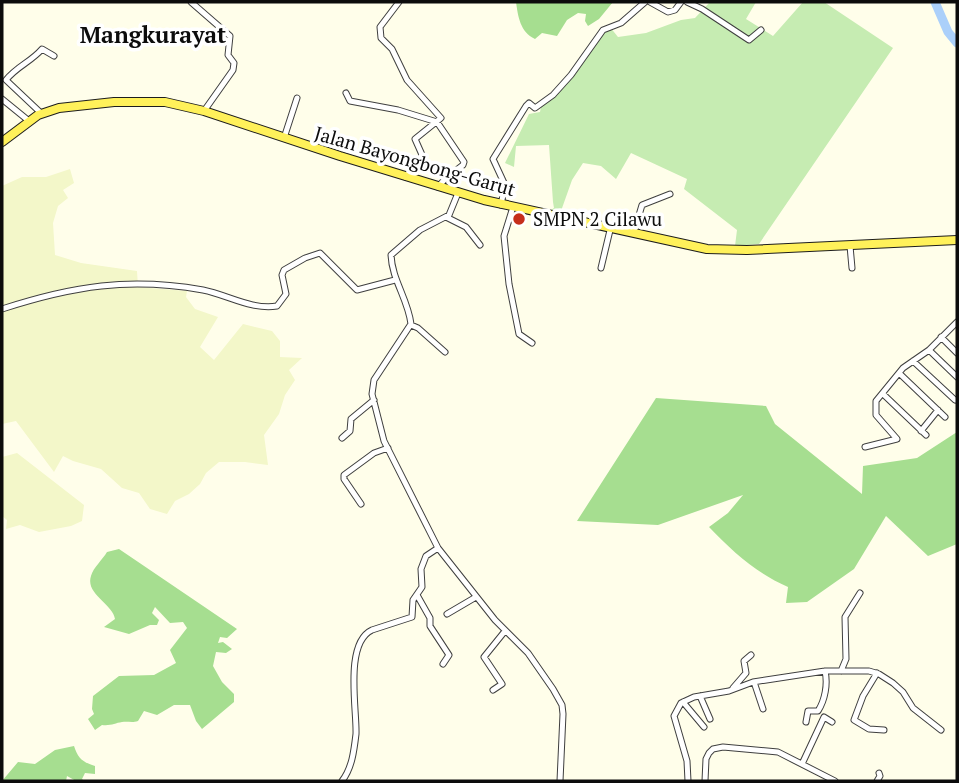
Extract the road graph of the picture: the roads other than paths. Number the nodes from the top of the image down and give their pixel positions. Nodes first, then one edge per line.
1 (191, 2) edge
2 (399, 2) edge
3 (648, 2) edge
4 (681, 2) edge
5 (687, 2) edge
6 (761, 30) dead end
7 (54, 56) dead end
8 (346, 93) dead end
9 (297, 98) dead end
10 (2, 99) edge
11 (204, 111) junction
12 (41, 114) junction
13 (29, 121) junction
14 (437, 122) junction
15 (285, 138) junction
16 (2, 142) edge
17 (405, 177) junction
18 (438, 187) junction
19 (458, 193) junction
20 (670, 194) dead end
21 (501, 205) junction
22 (513, 206) junction
23 (446, 217) junction
24 (611, 226) junction
25 (634, 232) junction
26 (957, 240) edge
27 (480, 245) dead end
28 (849, 246) junction
29 (601, 268) dead end
30 (852, 268) dead end
31 (395, 280) junction
32 (2, 309) edge
33 (411, 325) junction
34 (956, 325) edge
35 (941, 337) junction
36 (532, 344) dead end
37 (929, 350) junction
38 (445, 352) dead end
39 (957, 353) edge
40 (913, 361) junction
41 (899, 373) junction
42 (957, 377) edge
43 (883, 394) junction
44 (374, 400) junction
45 (955, 400) dead end
46 (937, 410) junction
47 (945, 417) dead end
48 (342, 438) dead end
49 (865, 447) dead end
50 (388, 449) junction
51 (361, 504) dead end
52 (438, 548) junction
53 (860, 593) dead end
54 (417, 595) junction
55 (476, 597) junction
56 (447, 614) dead end
57 (505, 631) junction
58 (751, 655) dead end
59 (443, 664) dead end
60 (841, 671) junction
61 (877, 673) junction
62 (826, 674) junction
63 (755, 685) junction
64 (493, 690) dead end
65 (731, 690) junction
66 (700, 698) junction
67 (684, 704) junction
68 (763, 709) dead end
69 (710, 719) dead end
70 (806, 722) dead end
71 (832, 722) dead end
72 (705, 727) dead end
73 (884, 730) dead end
74 (942, 730) dead end
75 (802, 764) junction
76 (878, 778) edge
77 (342, 781) edge
78 (560, 781) edge
79 (688, 781) edge
80 (705, 781) edge
81 (835, 781) edge
82 (887, 781) edge

1 - 11 street
2 - 14 street
3 - 4 street
3 - 21 street
5 - 6 street
7 - 12 street
8 - 14 street
9 - 15 street
10 - 13 street
11 - 12 main road, Jalan Bayongbong-Garut
11 - 15 main road, Jalan Bayongbong-Garut
12 - 13 main road, Jalan Bayongbong-Garut
13 - 16 main road, Jalan Bayongbong-Garut
14 - 17 street
14 - 18 street
15 - 17 main road, Jalan Bayongbong-Garut
17 - 18 main road, Jalan Bayongbong-Garut
18 - 19 main road, Jalan Bayongbong-Garut
19 - 21 main road, Jalan Bayongbong-Garut
19 - 23 street
20 - 25 street
21 - 22 main road, Jalan Bayongbong-Garut
22 - 24 main road, Jalan Bayongbong-Garut
22 - 36 street
23 - 27 street
23 - 31 street
24 - 25 main road, Jalan Bayongbong-Garut
24 - 29 street
25 - 28 main road, Jalan Bayongbong-Garut
26 - 28 main road, Jalan Bayongbong-Garut
28 - 30 street
31 - 32 street
31 - 33 street
33 - 38 street
33 - 44 street
34 - 35 street
35 - 37 street
35 - 39 street
37 - 40 street
37 - 42 street
40 - 41 street
40 - 45 street
41 - 43 street
41 - 46 street
43 - 46 street
43 - 49 street
44 - 48 street
44 - 50 street
46 - 47 street
50 - 51 street
50 - 52 street
52 - 54 street
52 - 55 street
53 - 60 street
54 - 59 street
54 - 77 street
55 - 56 street
55 - 57 street
57 - 64 street
57 - 78 street
58 - 65 street
60 - 61 street
60 - 62 street
61 - 73 street
61 - 74 street
62 - 63 street
62 - 70 street
63 - 65 street
63 - 68 street
65 - 66 street
66 - 67 street
66 - 69 street
67 - 72 street
67 - 79 street
71 - 75 street
75 - 80 street
75 - 81 street
76 - 82 street

